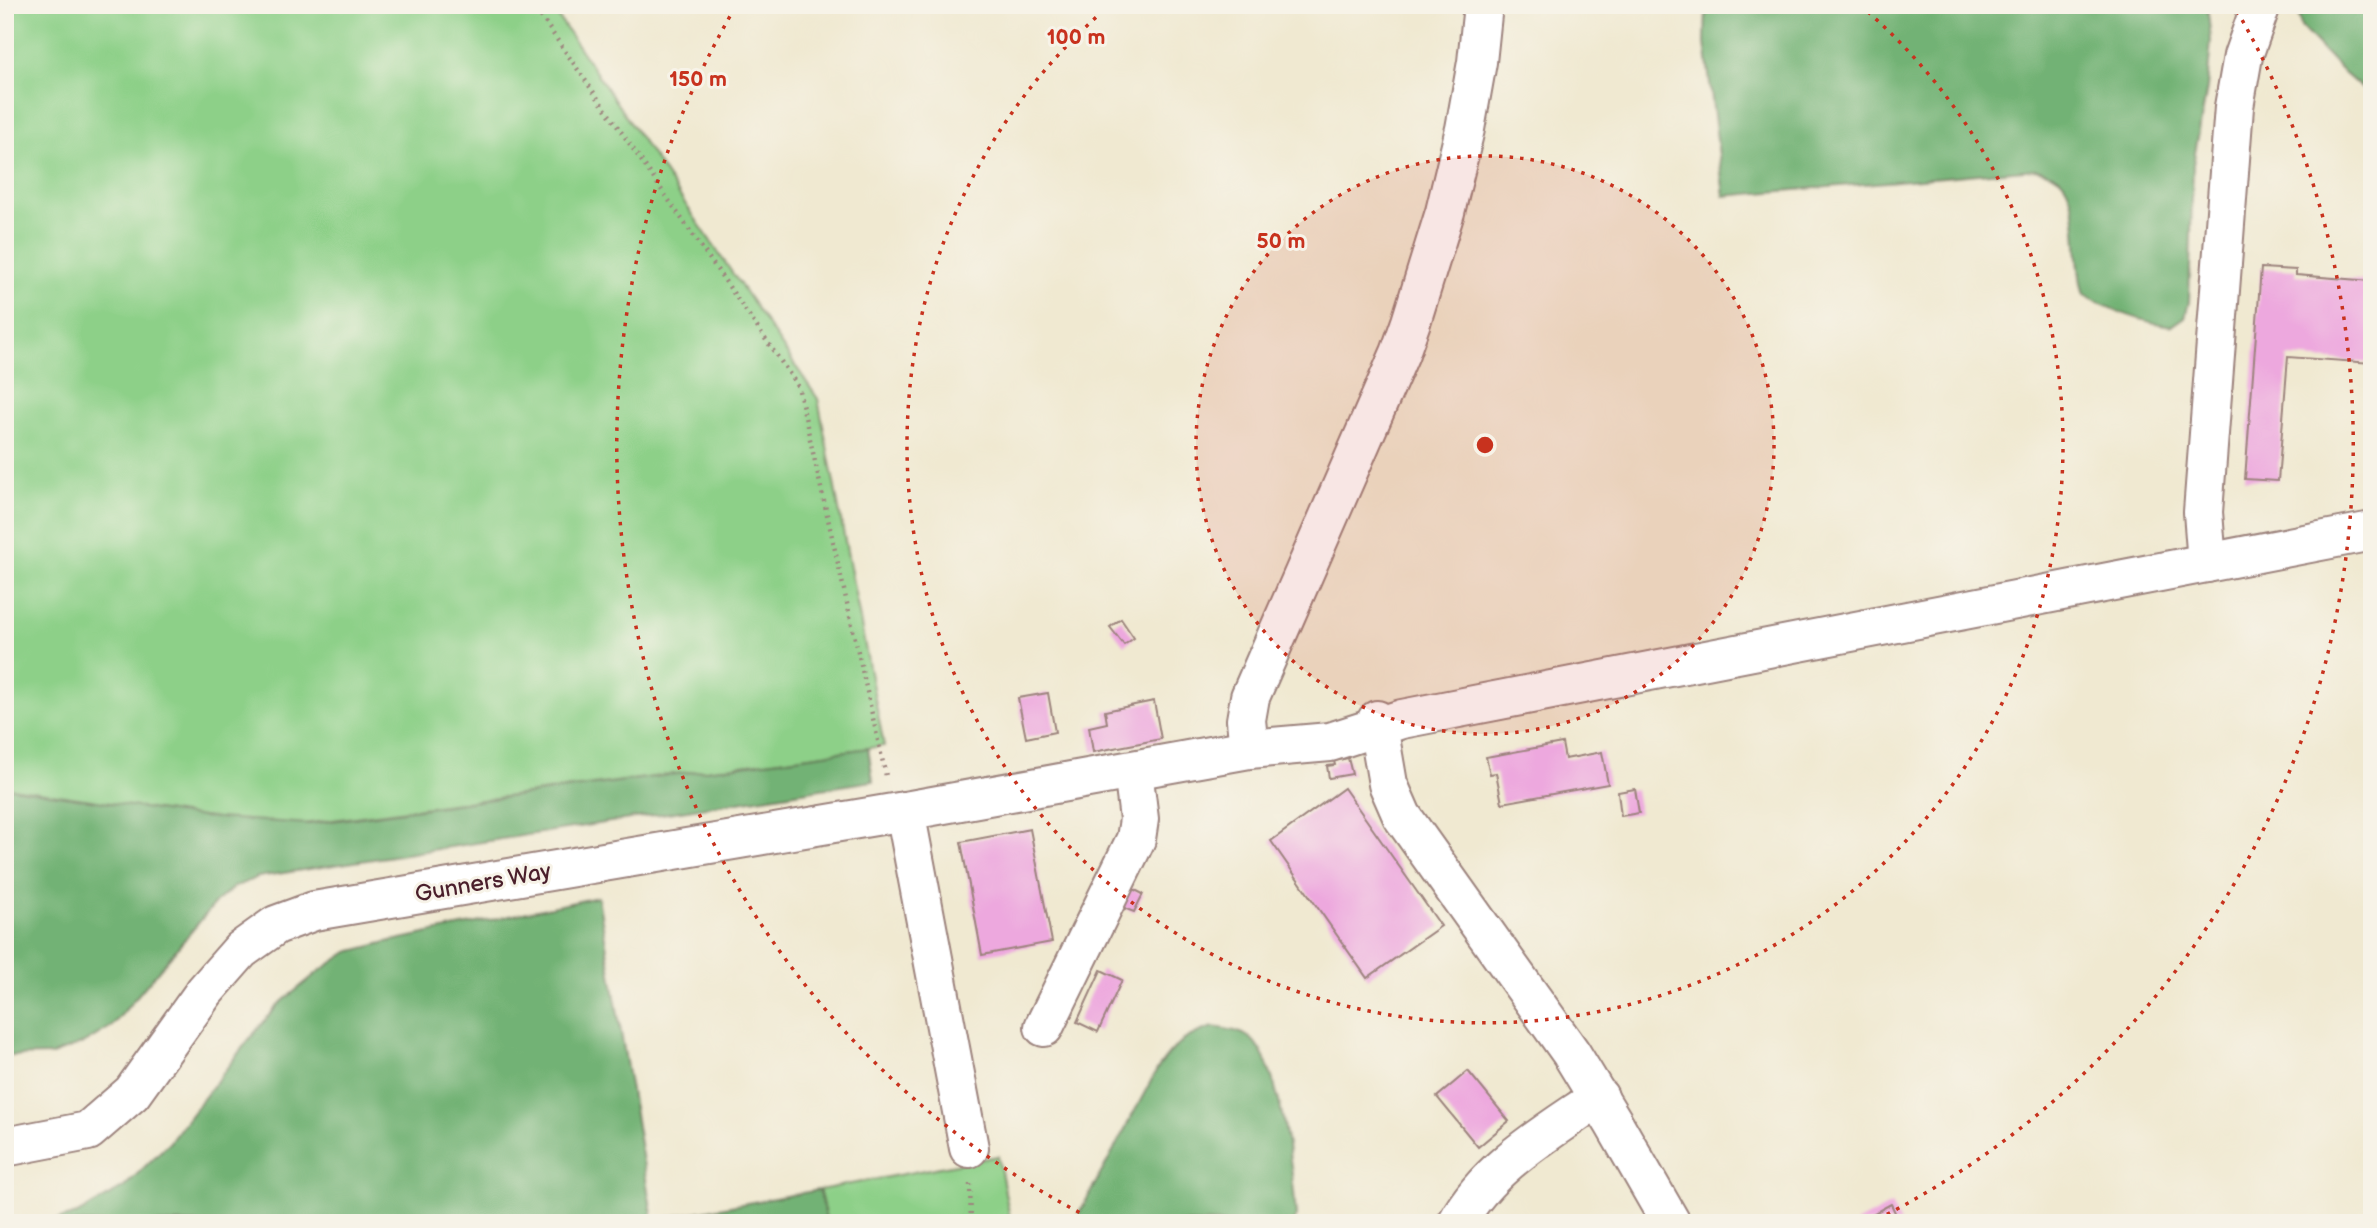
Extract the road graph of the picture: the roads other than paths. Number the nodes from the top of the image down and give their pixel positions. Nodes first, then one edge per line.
1 (1483, 5) edge
2 (2261, 5) edge
3 (2372, 531) edge
4 (2207, 563) junction
5 (1386, 721) junction
6 (1239, 748) junction
7 (1133, 771) junction
8 (905, 811) junction
9 (1044, 1027) dead end
10 (1599, 1097) junction
11 (5, 1147) edge
12 (969, 1148) dead end
13 (1457, 1223) edge
14 (1671, 1223) edge

1 - 6 street
2 - 4 street
3 - 4 street, Gunners Way
4 - 5 street, Gunners Way
5 - 6 street, Gunners Way
5 - 10 street
6 - 7 street, Gunners Way
7 - 8 street, Gunners Way
7 - 9 street
8 - 11 street, Gunners Way
8 - 12 street
10 - 13 street
10 - 14 street

